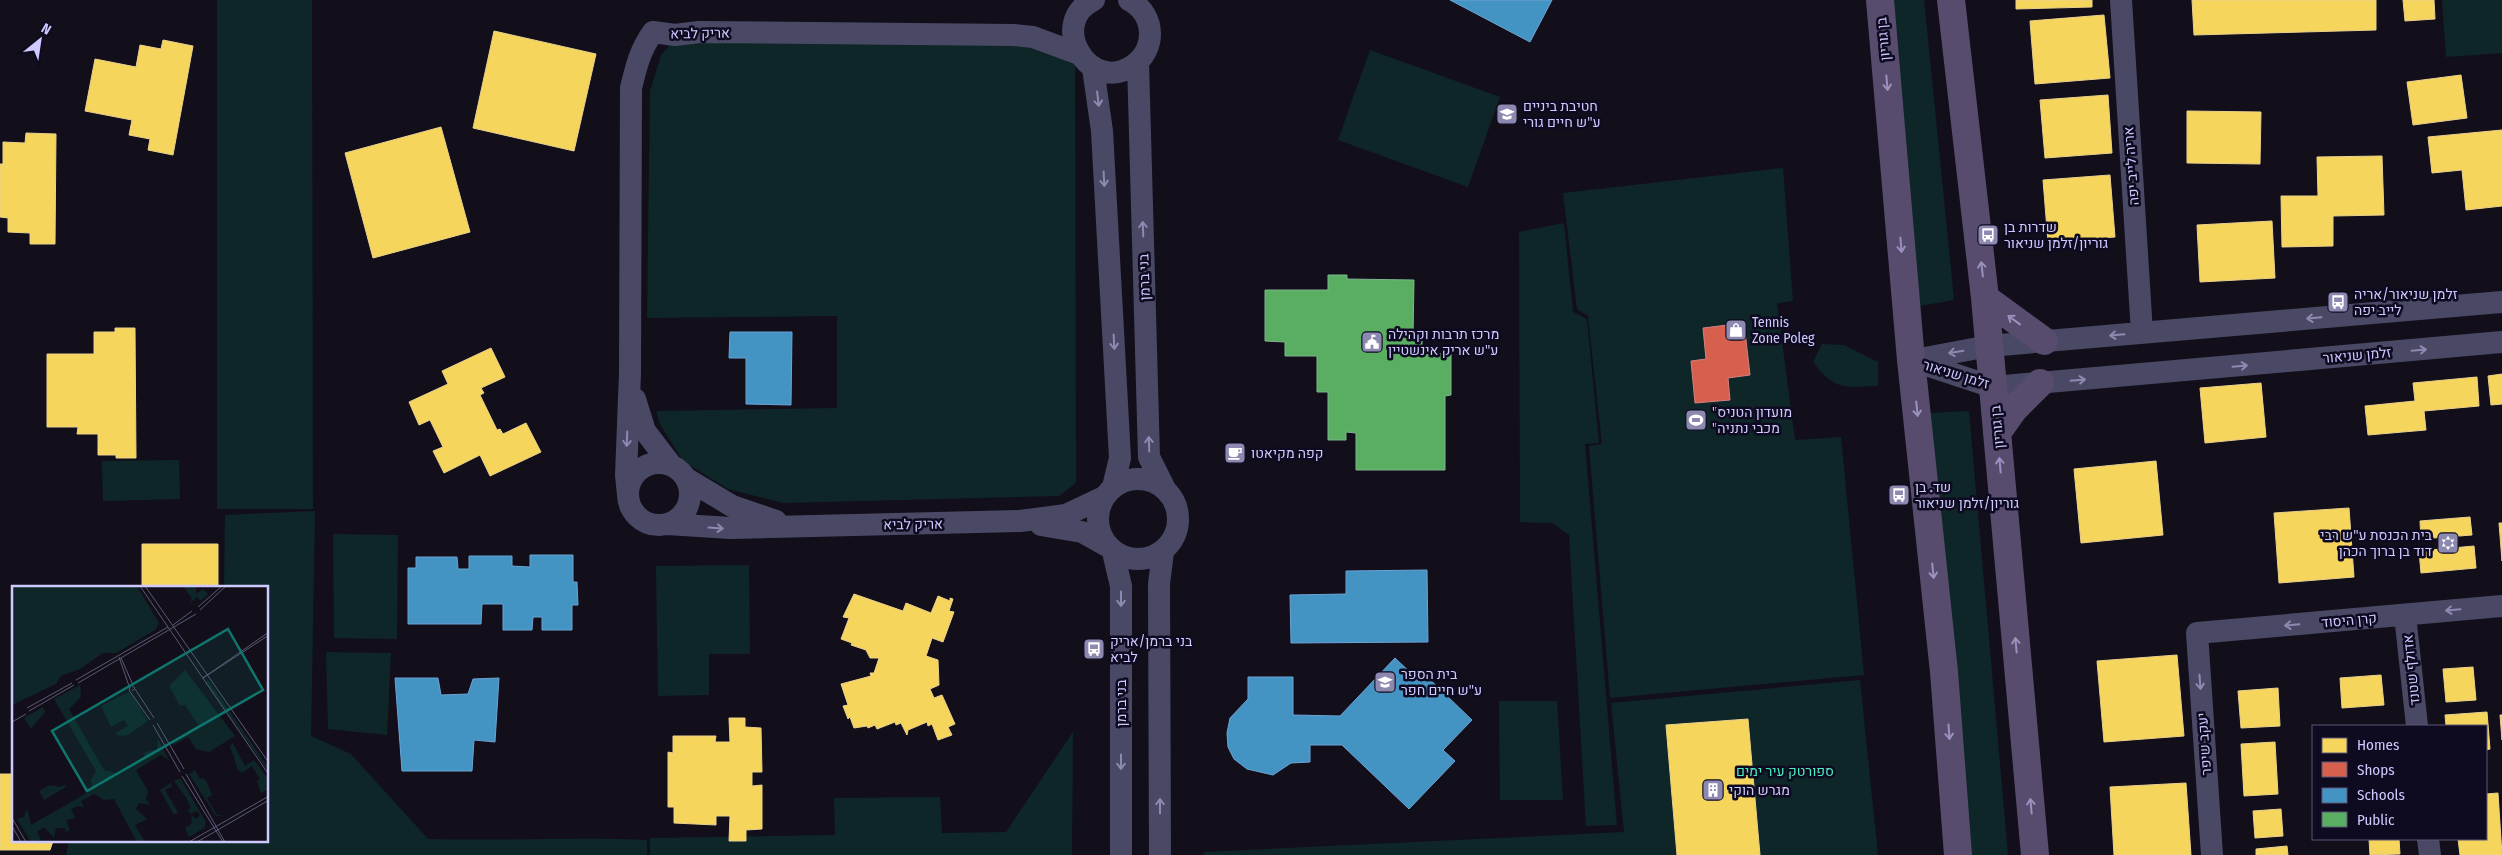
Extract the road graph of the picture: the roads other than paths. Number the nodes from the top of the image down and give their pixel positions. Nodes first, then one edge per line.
1 (1094, 0) edge
2 (1129, 0) edge
3 (1880, 0) edge
4 (1951, 0) edge
5 (2121, 0) edge
6 (1149, 10) edge
7 (1076, 20) junction
8 (1033, 37) junction
9 (1086, 61) junction
10 (1138, 62) junction
11 (1985, 298) junction
12 (2502, 302) edge
13 (2142, 333) junction
14 (2044, 342) junction
15 (2502, 342) edge
16 (1989, 346) junction
17 (1912, 360) junction
18 (630, 373) junction
19 (2040, 383) junction
20 (1993, 387) junction
21 (1998, 433) junction
22 (679, 472) junction
23 (1165, 489) junction
24 (1108, 492) junction
25 (628, 495) junction
26 (1020, 521) junction
27 (668, 524) junction
28 (806, 526) junction
29 (1110, 549) junction
30 (1162, 552) junction
31 (2502, 606) edge
32 (2405, 615) junction
33 (2197, 633) joint
34 (2416, 725) edge
35 (2428, 840) edge
36 (1121, 855) edge
37 (1160, 855) edge
38 (1958, 855) edge
39 (2035, 855) edge
40 (2212, 855) edge
41 (2430, 855) edge

1 - 7 street
2 - 6 street
3 -> 17 main road, בן גוריון
11 -> 4 main road, בן גוריון
5 - 13 street, אריה לייב יפה
6 - 10 street
7 - 8 street, אריק לביא
7 - 9 street
8 - 9 street, אריק לביא
8 - 18 street, אריק לביא
9 - 10 street, אריק לביא
9 -> 24 street
23 -> 10 street, בני ברמן
14 -> 11 main road
11 - 16 main road, בן גוריון
12 -> 13 street, זלמן שניאור
13 -> 14 street, זלמן שניאור
14 - 16 street, זלמן שניאור
19 -> 15 street, זלמן שניאור
16 -> 17 street, זלמן שניאור
16 - 20 main road, בן גוריון
17 - 20 street, זלמן שניאור
17 -> 38 main road, בן גוריון
18 - 22 street, אריק לביא
18 -> 25 street, אריק לביא
19 - 20 street, זלמן שניאור
19 - 21 main road
20 - 21 main road, בן גוריון
39 -> 21 main road, בן גוריון
22 - 25 street
22 - 27 street
22 - 28 street, אריק לביא
23 - 24 street
23 - 30 street
24 - 26 street, אריק לביא
24 - 29 street
25 - 27 street
26 - 28 street, אריק לביא
26 - 29 street, אריק לביא
27 -> 28 street, אריק לביא
29 - 30 street
29 -> 36 street, בני ברמן
37 -> 30 street
31 -> 32 street, קרן היסוד
32 -> 33 street, קרן היסוד
32 - 34 street, אדולף שטנד
33 -> 40 street, יעקב שיפר
35 - 41 street

